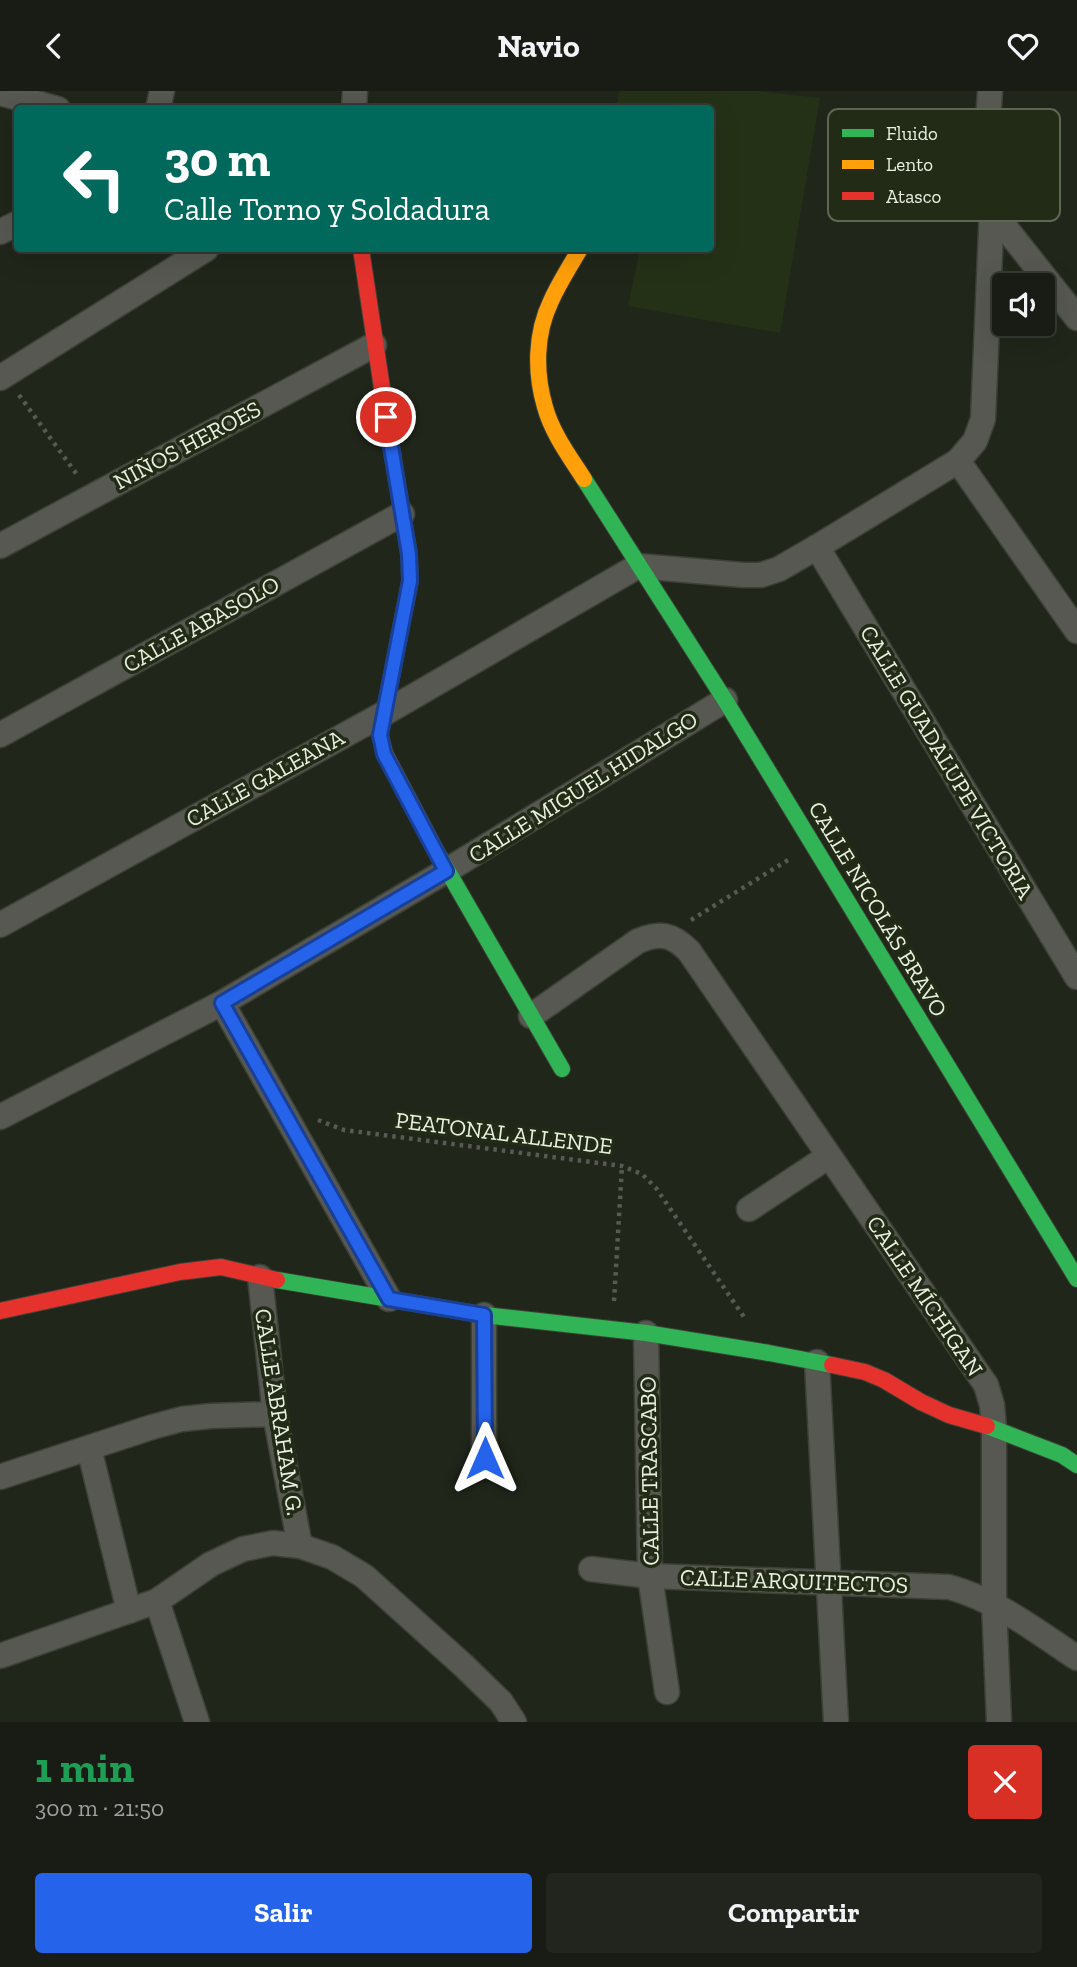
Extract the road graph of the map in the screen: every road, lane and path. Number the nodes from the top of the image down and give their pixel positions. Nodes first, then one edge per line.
1 (990, 91) edge
2 (0, 93) edge
3 (44, 105) edge
4 (989, 109) edge
5 (991, 221) edge
6 (1002, 221) edge
7 (201, 252) edge
8 (361, 252) edge
9 (578, 252) edge
10 (1077, 318) edge
11 (374, 345) junction
12 (2, 373) edge
13 (958, 461) junction
14 (93, 496) junction
15 (402, 513) junction
16 (0, 546) edge
17 (817, 547) junction
18 (638, 566) junction
19 (1077, 631) edge
20 (724, 701) junction
21 (383, 714) junction
22 (0, 735) edge
23 (812, 845) junction
24 (446, 871) junction
25 (0, 925) edge
26 (666, 936) junction
27 (1077, 977) edge
28 (222, 1003) junction
29 (531, 1016) junction
30 (562, 1069) dead end
31 (275, 1096) junction
32 (0, 1117) edge
33 (829, 1157) junction
34 (622, 1166) junction
35 (749, 1209) dead end
36 (260, 1277) junction
37 (1077, 1279) edge
38 (389, 1299) junction
39 (0, 1311) edge
40 (484, 1315) junction
41 (613, 1329) junction
42 (646, 1333) junction
43 (769, 1353) junction
44 (817, 1362) junction
45 (275, 1414) junction
46 (994, 1428) junction
47 (89, 1448) junction
48 (485, 1458) dead end
49 (1077, 1465) edge
50 (0, 1477) edge
51 (300, 1546) junction
52 (591, 1569) dead end
53 (650, 1576) junction
54 (829, 1581) junction
55 (157, 1601) junction
56 (994, 1604) junction
57 (129, 1611) junction
58 (0, 1656) edge
59 (1077, 1658) edge
60 (667, 1692) dead end
61 (197, 1722) edge
62 (514, 1722) edge
63 (836, 1722) edge
64 (999, 1722) edge

1 - 4 street
2 - 3 street
5 - 13 street
6 - 10 street
7 - 12 street
8 - 11 street
9 - 18 street, CALLE NICOLÁS BRAVO
11 - 14 street, NIÑOS HEROES
11 - 15 street
12 - 14 path
13 - 17 street
13 - 19 street
14 - 16 street, NIÑOS HEROES
15 - 21 street
15 - 22 street, CALLE ABASOLO
17 - 18 street
17 - 27 street, CALLE GUADALUPE VICTORIA
18 - 20 street, CALLE NICOLÁS BRAVO
18 - 21 street, CALLE GALEANA
20 - 23 street, CALLE NICOLÁS BRAVO
20 - 24 street, CALLE MIGUEL HIDALGO
21 - 24 street
21 - 25 street, CALLE GALEANA
23 - 26 path
23 - 37 street, CALLE NICOLÁS BRAVO
24 - 28 street, CALLE MIGUEL HIDALGO
24 - 29 street
26 - 29 street
26 - 33 street, CALLE MÍCHIGAN
28 - 31 street
28 - 32 street, CALLE MIGUEL HIDALGO
29 - 30 street
31 - 34 path, PEATONAL ALLENDE
31 - 38 street
33 - 35 street
33 - 46 street, CALLE MÍCHIGAN
34 - 41 path
34 - 43 path, PEATONAL ALLENDE
36 - 38 street
36 - 39 street
36 - 45 street, CALLE ABRAHAM G.
38 - 40 street
40 - 41 street
40 - 48 street
41 - 42 street
42 - 43 street
42 - 53 street, CALLE TRASCABO
43 - 44 street
44 - 46 street
44 - 54 street
45 - 47 street
45 - 51 street, CALLE ABRAHAM G.
46 - 49 street
46 - 56 street, CALLE MÍCHIGAN
47 - 50 street
47 - 57 street
51 - 55 street
51 - 62 street
52 - 53 street, CALLE ARQUITECTOS
53 - 54 street, CALLE ARQUITECTOS
53 - 60 street, CALLE TRASCABO
54 - 56 street, CALLE ARQUITECTOS
54 - 63 street
55 - 57 street
55 - 61 street
56 - 59 street, CALLE ARQUITECTOS
56 - 64 street, CALLE MÍCHIGAN
57 - 58 street

